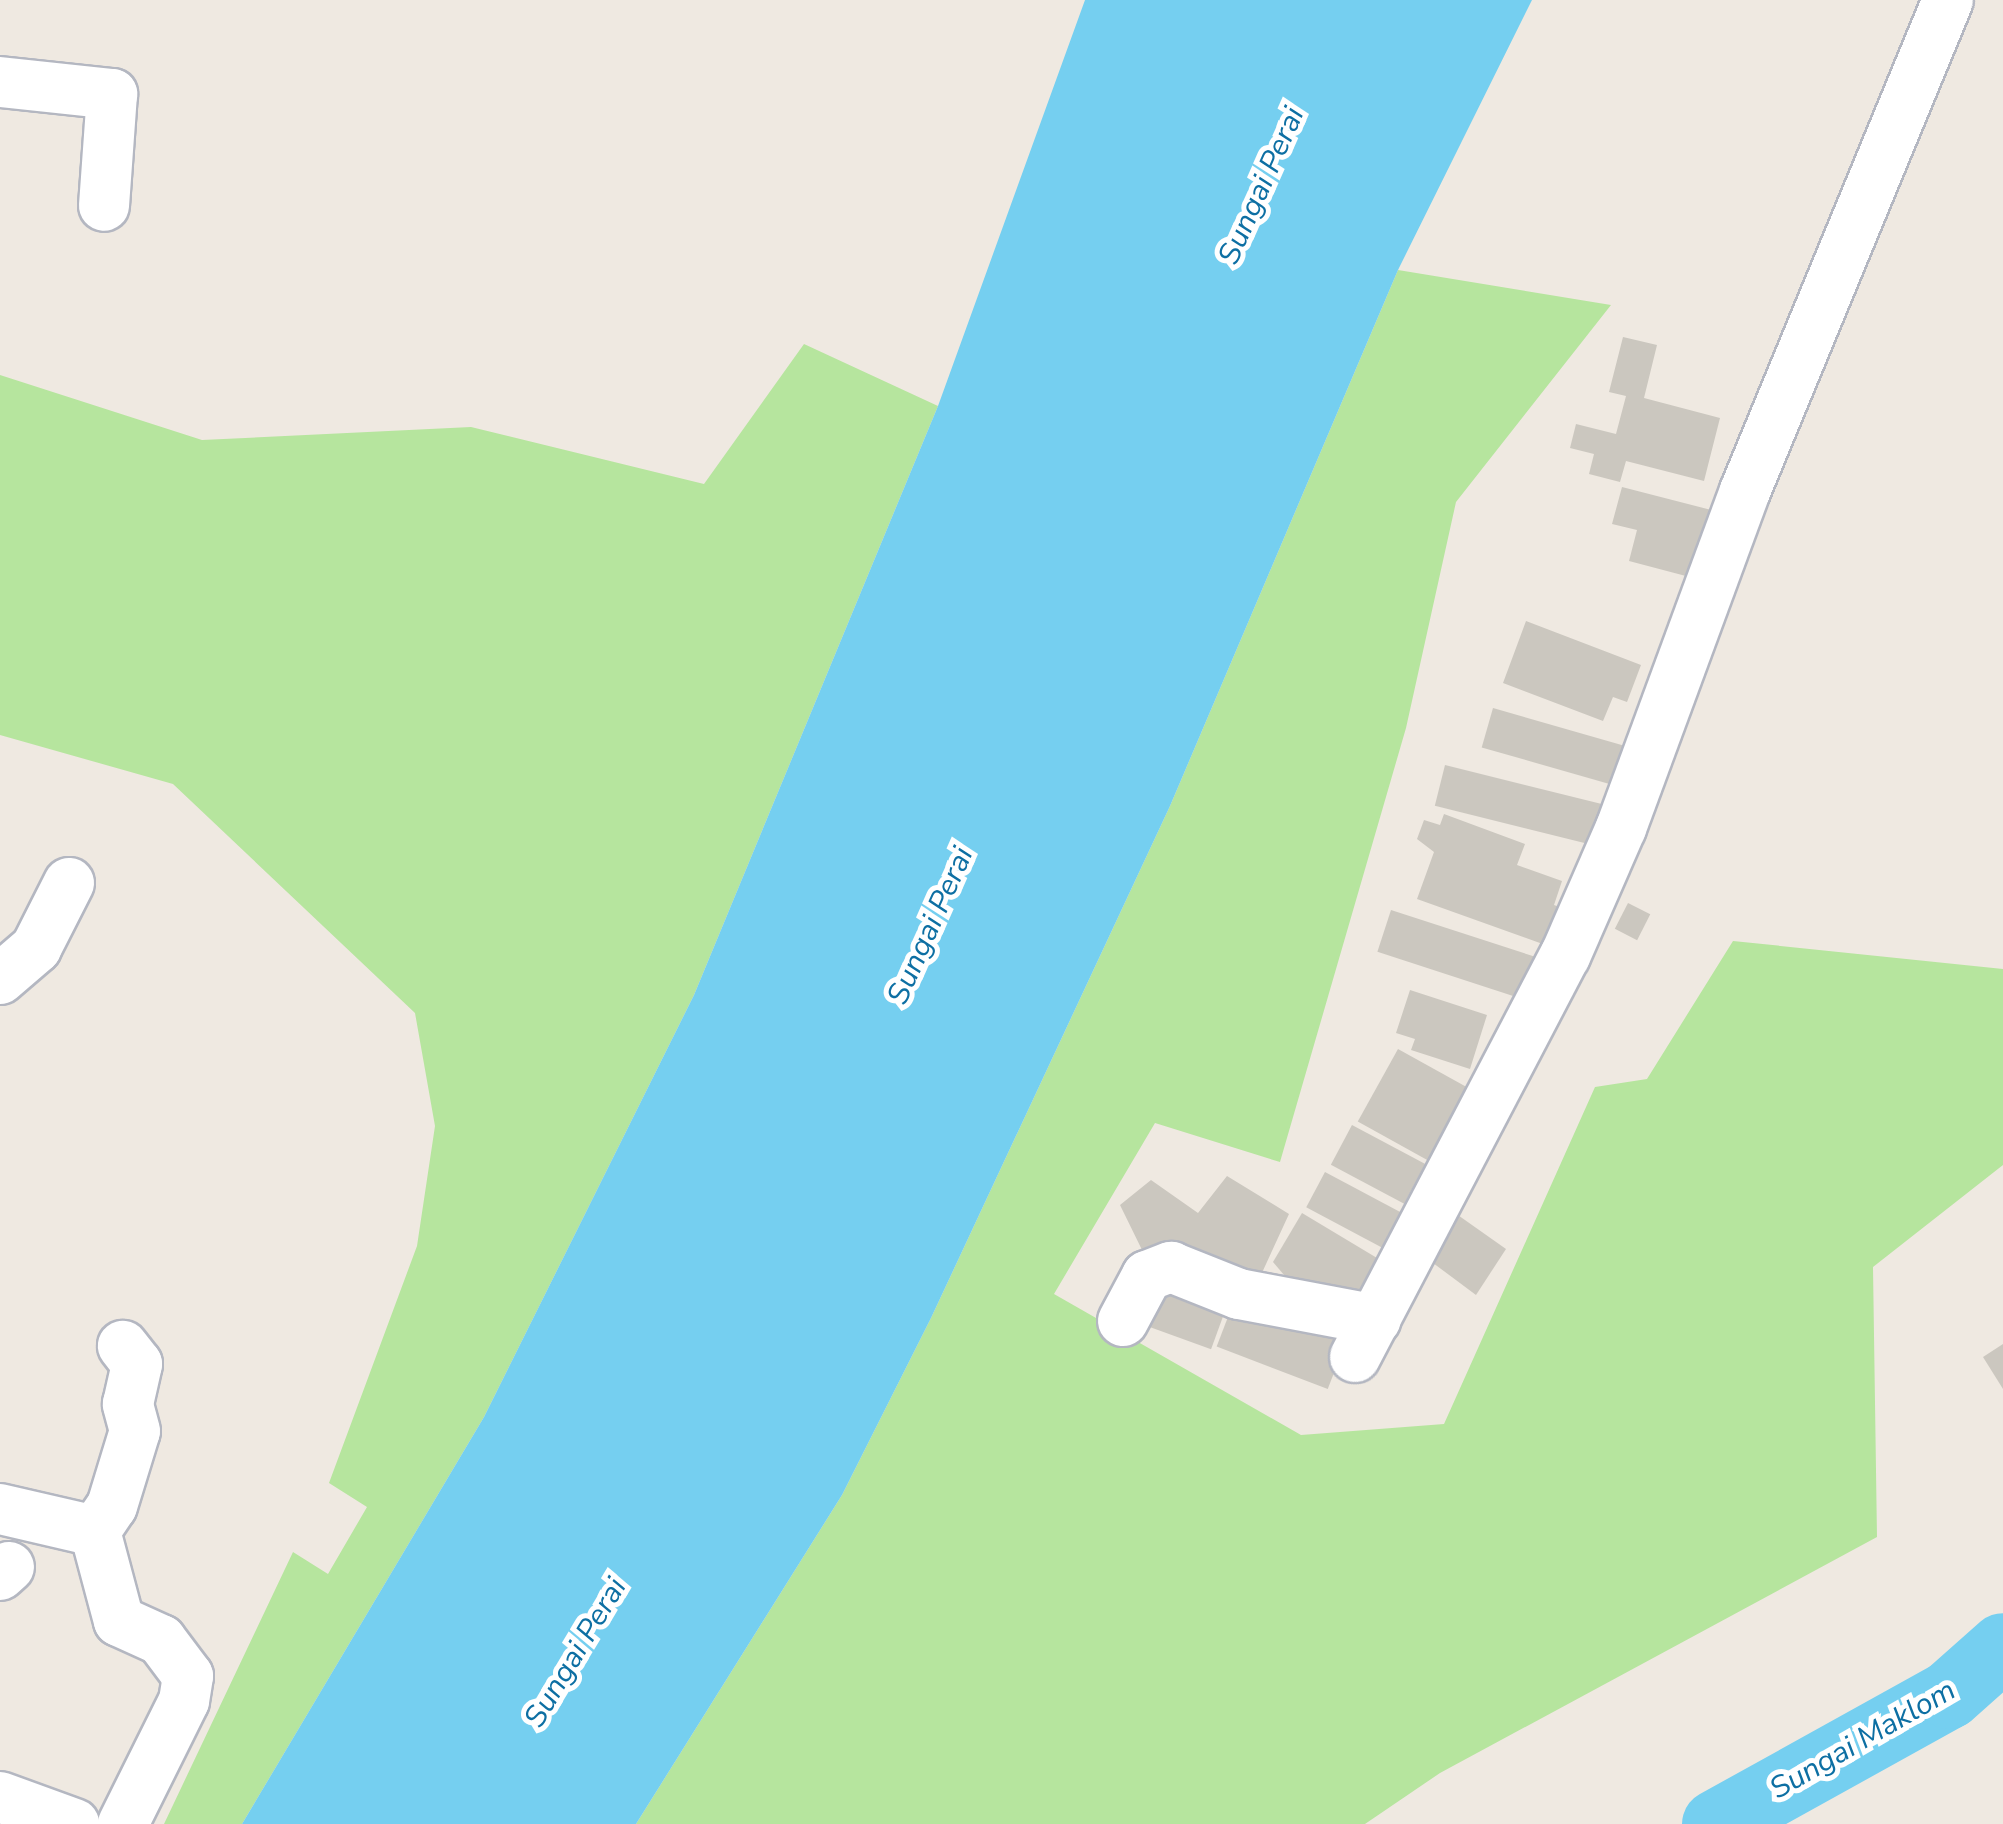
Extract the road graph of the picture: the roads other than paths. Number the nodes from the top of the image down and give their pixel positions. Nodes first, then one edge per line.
1 (1948, 0) edge
2 (0, 82) edge
3 (104, 206) dead end
4 (69, 883) dead end
5 (0, 980) edge
6 (1123, 1321) dead end
7 (122, 1346) dead end
8 (0, 1509) edge
9 (95, 1532) junction
10 (0, 1797) edge
11 (74, 1824) edge
12 (123, 1824) edge

1 - 6 street
2 - 3 street
4 - 5 street
7 - 9 street
8 - 9 street
9 - 12 street
10 - 11 street

